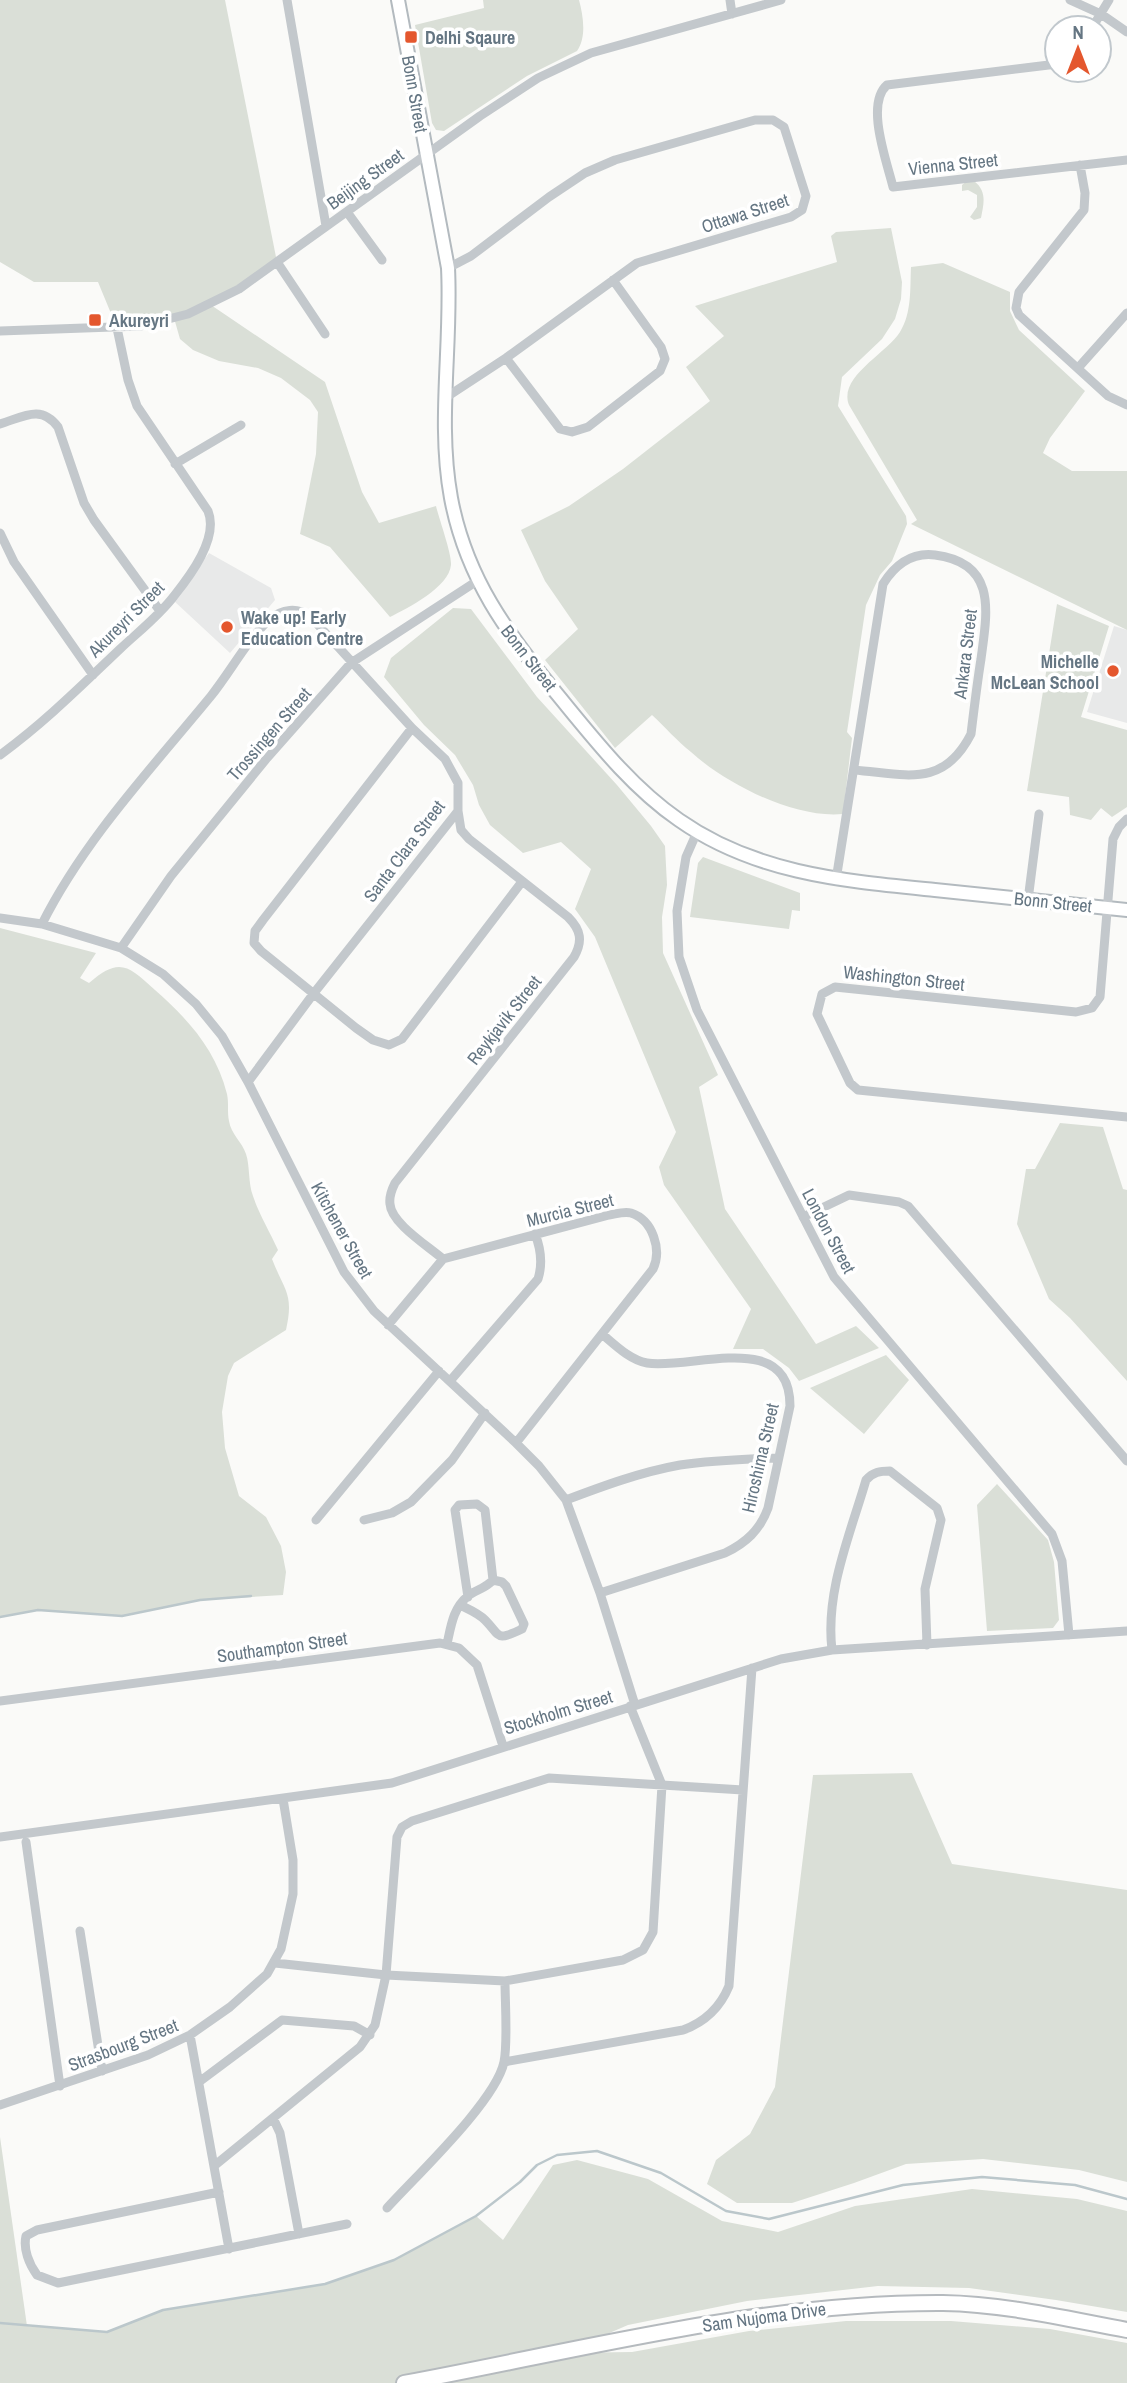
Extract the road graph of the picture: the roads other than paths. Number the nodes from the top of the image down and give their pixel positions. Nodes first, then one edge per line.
1 (287, 0) edge
2 (398, 0) edge
3 (730, 0) edge
4 (780, 0) edge
5 (1070, 0) edge
6 (1109, 0) edge
7 (732, 14) junction
8 (1101, 14) joint
9 (1043, 66) edge
10 (426, 155) junction
11 (1127, 160) edge
12 (1080, 165) junction
13 (347, 212) junction
14 (326, 226) junction
15 (382, 260) dead end
16 (278, 262) junction
17 (447, 268) junction
18 (613, 280) junction
19 (1127, 313) edge
20 (117, 328) junction
21 (0, 331) edge
22 (325, 334) dead end
23 (506, 358) junction
24 (1078, 369) junction
25 (445, 398) junction
26 (1127, 405) edge
27 (0, 424) edge
28 (241, 425) dead end
29 (175, 464) junction
30 (0, 533) edge
31 (477, 581) junction
32 (160, 611) junction
33 (351, 663) junction
34 (93, 675) junction
35 (412, 728) junction
36 (0, 755) edge
37 (854, 770) junction
38 (458, 811) junction
39 (1039, 814) dead end
40 (1127, 819) edge
41 (697, 832) junction
42 (836, 880) junction
43 (522, 883) junction
44 (1028, 900) junction
45 (1105, 907) junction
46 (1127, 910) edge
47 (0, 919) edge
48 (42, 924) junction
49 (121, 948) junction
50 (314, 993) junction
51 (248, 1082) junction
52 (1127, 1117) edge
53 (803, 1217) junction
54 (535, 1234) junction
55 (443, 1259) junction
56 (388, 1325) junction
57 (602, 1334) junction
58 (439, 1371) junction
59 (450, 1381) junction
60 (485, 1413) junction
61 (516, 1443) junction
62 (778, 1458) junction
63 (1127, 1461) edge
64 (566, 1500) junction
65 (316, 1520) dead end
66 (364, 1520) dead end
67 (493, 1580) junction
68 (600, 1592) junction
69 (468, 1597) junction
70 (460, 1605) junction
71 (1127, 1631) edge
72 (1069, 1635) junction
73 (447, 1644) junction
74 (927, 1645) junction
75 (832, 1650) junction
76 (752, 1668) junction
77 (0, 1700) edge
78 (633, 1706) junction
79 (503, 1746) junction
80 (662, 1785) junction
81 (743, 1790) junction
82 (283, 1799) junction
83 (0, 1837) edge
84 (26, 1842) dead end
85 (80, 1931) dead end
86 (275, 1963) junction
87 (386, 1975) junction
88 (505, 1981) junction
89 (190, 2035) junction
90 (370, 2035) junction
91 (504, 2062) junction
92 (102, 2071) junction
93 (199, 2082) junction
94 (60, 2086) junction
95 (0, 2105) edge
96 (273, 2118) junction
97 (214, 2166) junction
98 (219, 2192) junction
99 (387, 2208) dead end
100 (347, 2224) dead end
101 (299, 2234) junction
102 (229, 2249) junction
103 (1127, 2330) edge
104 (404, 2383) edge

1 - 14 street
2 - 10 street, Bonn Street
3 - 7 street
4 - 7 street, Beijing Street
5 - 8 street
6 - 8 street
7 - 10 street, Beijing Street
9 - 12 street, Vienna Street
10 - 13 street, Beijing Street
10 - 17 street, Bonn Street
11 - 12 street, Vienna Street
12 - 24 street
13 - 14 street, Beijing Street
13 - 15 street
14 - 16 street, Beijing Street
16 - 20 street, Beijing Street
16 - 22 street
17 - 18 street, Ottawa Street
17 - 25 street, Bonn Street
18 - 23 street, Ottawa Street
18 - 23 street
19 - 24 street
20 - 21 street, Beijing Street
20 - 29 street, Akureyri Street
23 - 25 street, Ottawa Street
24 - 26 street
25 - 31 street, Bonn Street
27 - 32 street
28 - 29 street
29 - 32 street, Akureyri Street
30 - 34 street
31 - 33 street, Trossingen Street
31 - 41 street, Bonn Street
32 - 34 street, Akureyri Street
33 - 35 street, Santa Clara Street
33 - 48 street, Santa Clara Street
33 - 49 street, Trossingen Street
34 - 36 street, Akureyri Street
35 - 38 street, Santa Clara Street
35 - 50 street
37 - 37 street, Ankara Street
37 - 42 street, Ankara Street
38 - 43 street, Reykjavik Street
38 - 50 street, Santa Clara Street
39 - 44 street
40 - 45 street
41 - 42 street, Bonn Street
41 - 53 street, London Street
42 - 44 street, Bonn Street
43 - 50 street
43 - 55 street, Reykjavik Street
44 - 45 street, Bonn Street
45 - 46 street, Bonn Street
45 - 52 street, Washington Street
47 - 48 street, Kitchener Street
48 - 49 street, Kitchener Street
49 - 51 street, Kitchener Street
50 - 51 street, Santa Clara Street
51 - 56 street, Kitchener Street
53 - 63 street
53 - 72 street, London Street
54 - 55 street, Murcia Street
54 - 57 street, Murcia Street
54 - 59 street
55 - 56 street
56 - 58 street, Kitchener Street
57 - 61 street, Murcia Street
57 - 62 street, Hiroshima Street
58 - 59 street, Kitchener Street
58 - 65 street
59 - 60 street, Kitchener Street
60 - 61 street, Kitchener Street
60 - 66 street
61 - 64 street, Kitchener Street
62 - 64 street
62 - 68 street, Hiroshima Street
64 - 68 street, Kitchener Street
67 - 69 street
67 - 69 street
67 - 70 street
68 - 78 street, Kitchener Street
69 - 70 street
70 - 73 street
71 - 72 street, Stockholm Street
72 - 74 street, Stockholm Street
73 - 77 street, Southampton Street
73 - 79 street
74 - 75 street, Stockholm Street
74 - 75 street
75 - 76 street, Stockholm Street
76 - 78 street, Stockholm Street
76 - 81 street
78 - 79 street, Stockholm Street
78 - 80 street, Kitchener Street
79 - 82 street, Stockholm Street
80 - 81 street
80 - 87 street
80 - 88 street
81 - 91 street
82 - 83 street, Stockholm Street
82 - 86 street, Strasbourg Street
84 - 94 street
85 - 92 street
86 - 87 street
86 - 89 street, Strasbourg Street
87 - 88 street
87 - 90 street
88 - 91 street
89 - 92 street, Strasbourg Street
89 - 93 street
90 - 93 street
90 - 96 street
91 - 99 street
92 - 94 street, Strasbourg Street
93 - 97 street
94 - 95 street, Strasbourg Street
96 - 97 street
96 - 101 street
97 - 98 street
98 - 102 street
98 - 102 street
100 - 101 street
101 - 102 street
103 - 104 main road, Sam Nujoma Drive

